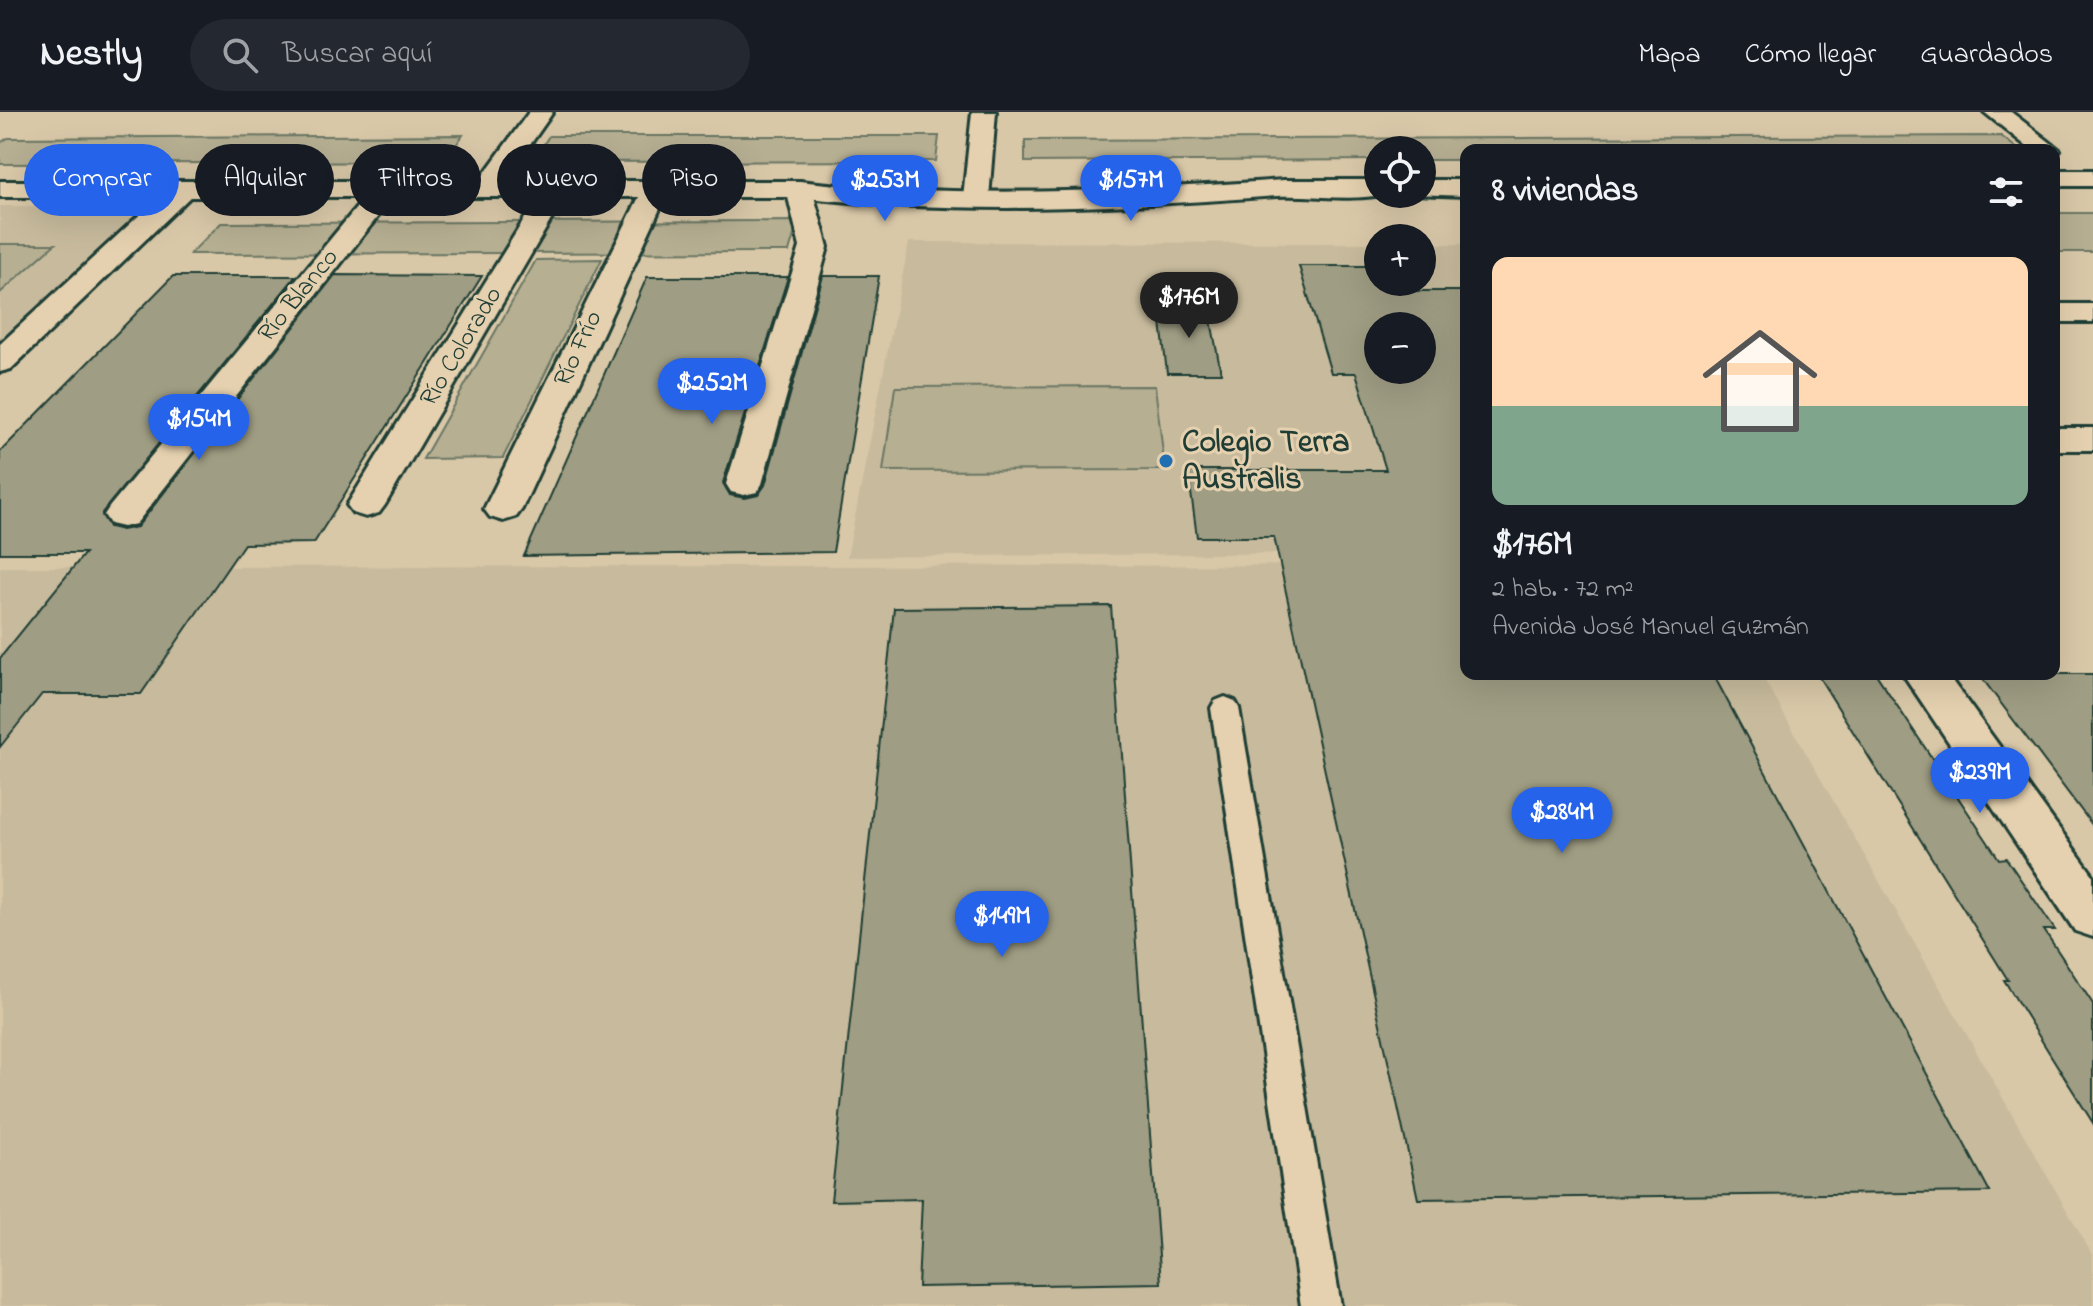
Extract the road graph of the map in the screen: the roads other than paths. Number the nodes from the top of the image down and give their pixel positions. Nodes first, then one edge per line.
1 (541, 112) edge
2 (984, 112) edge
3 (1996, 112) edge
4 (2039, 144) edge
5 (2060, 160) edge
6 (2060, 179) edge
7 (2090, 185) edge
8 (976, 188) junction
9 (1364, 188) edge
10 (1436, 188) edge
11 (1460, 188) edge
12 (0, 189) edge
13 (481, 189) edge
14 (486, 189) junction
15 (497, 189) edge
16 (746, 189) edge
17 (799, 189) junction
18 (182, 190) junction
19 (350, 190) edge
20 (2060, 195) edge
21 (364, 216) edge
22 (540, 216) edge
23 (643, 216) edge
24 (2060, 313) edge
25 (2093, 313) edge
26 (0, 362) edge
27 (2060, 439) edge
28 (2093, 439) edge
29 (744, 484) dead end
30 (366, 505) dead end
31 (503, 509) dead end
32 (123, 515) dead end
33 (1928, 680) edge
34 (1225, 708) dead end
35 (2093, 915) edge
36 (1321, 1306) edge

1 - 14 street
2 - 8 street
3 - 4 street
5 - 7 street
6 - 7 street
7 - 20 street
8 - 9 street
8 - 17 street
10 - 11 street
12 - 18 street
13 - 14 street
14 - 15 street
16 - 17 street
17 - 29 street
18 - 19 street
18 - 26 street
21 - 32 street, Río Blanco
22 - 30 street, Río Colorado
23 - 31 street, Río Frío
24 - 25 street
27 - 28 street
33 - 35 street
34 - 36 lane

